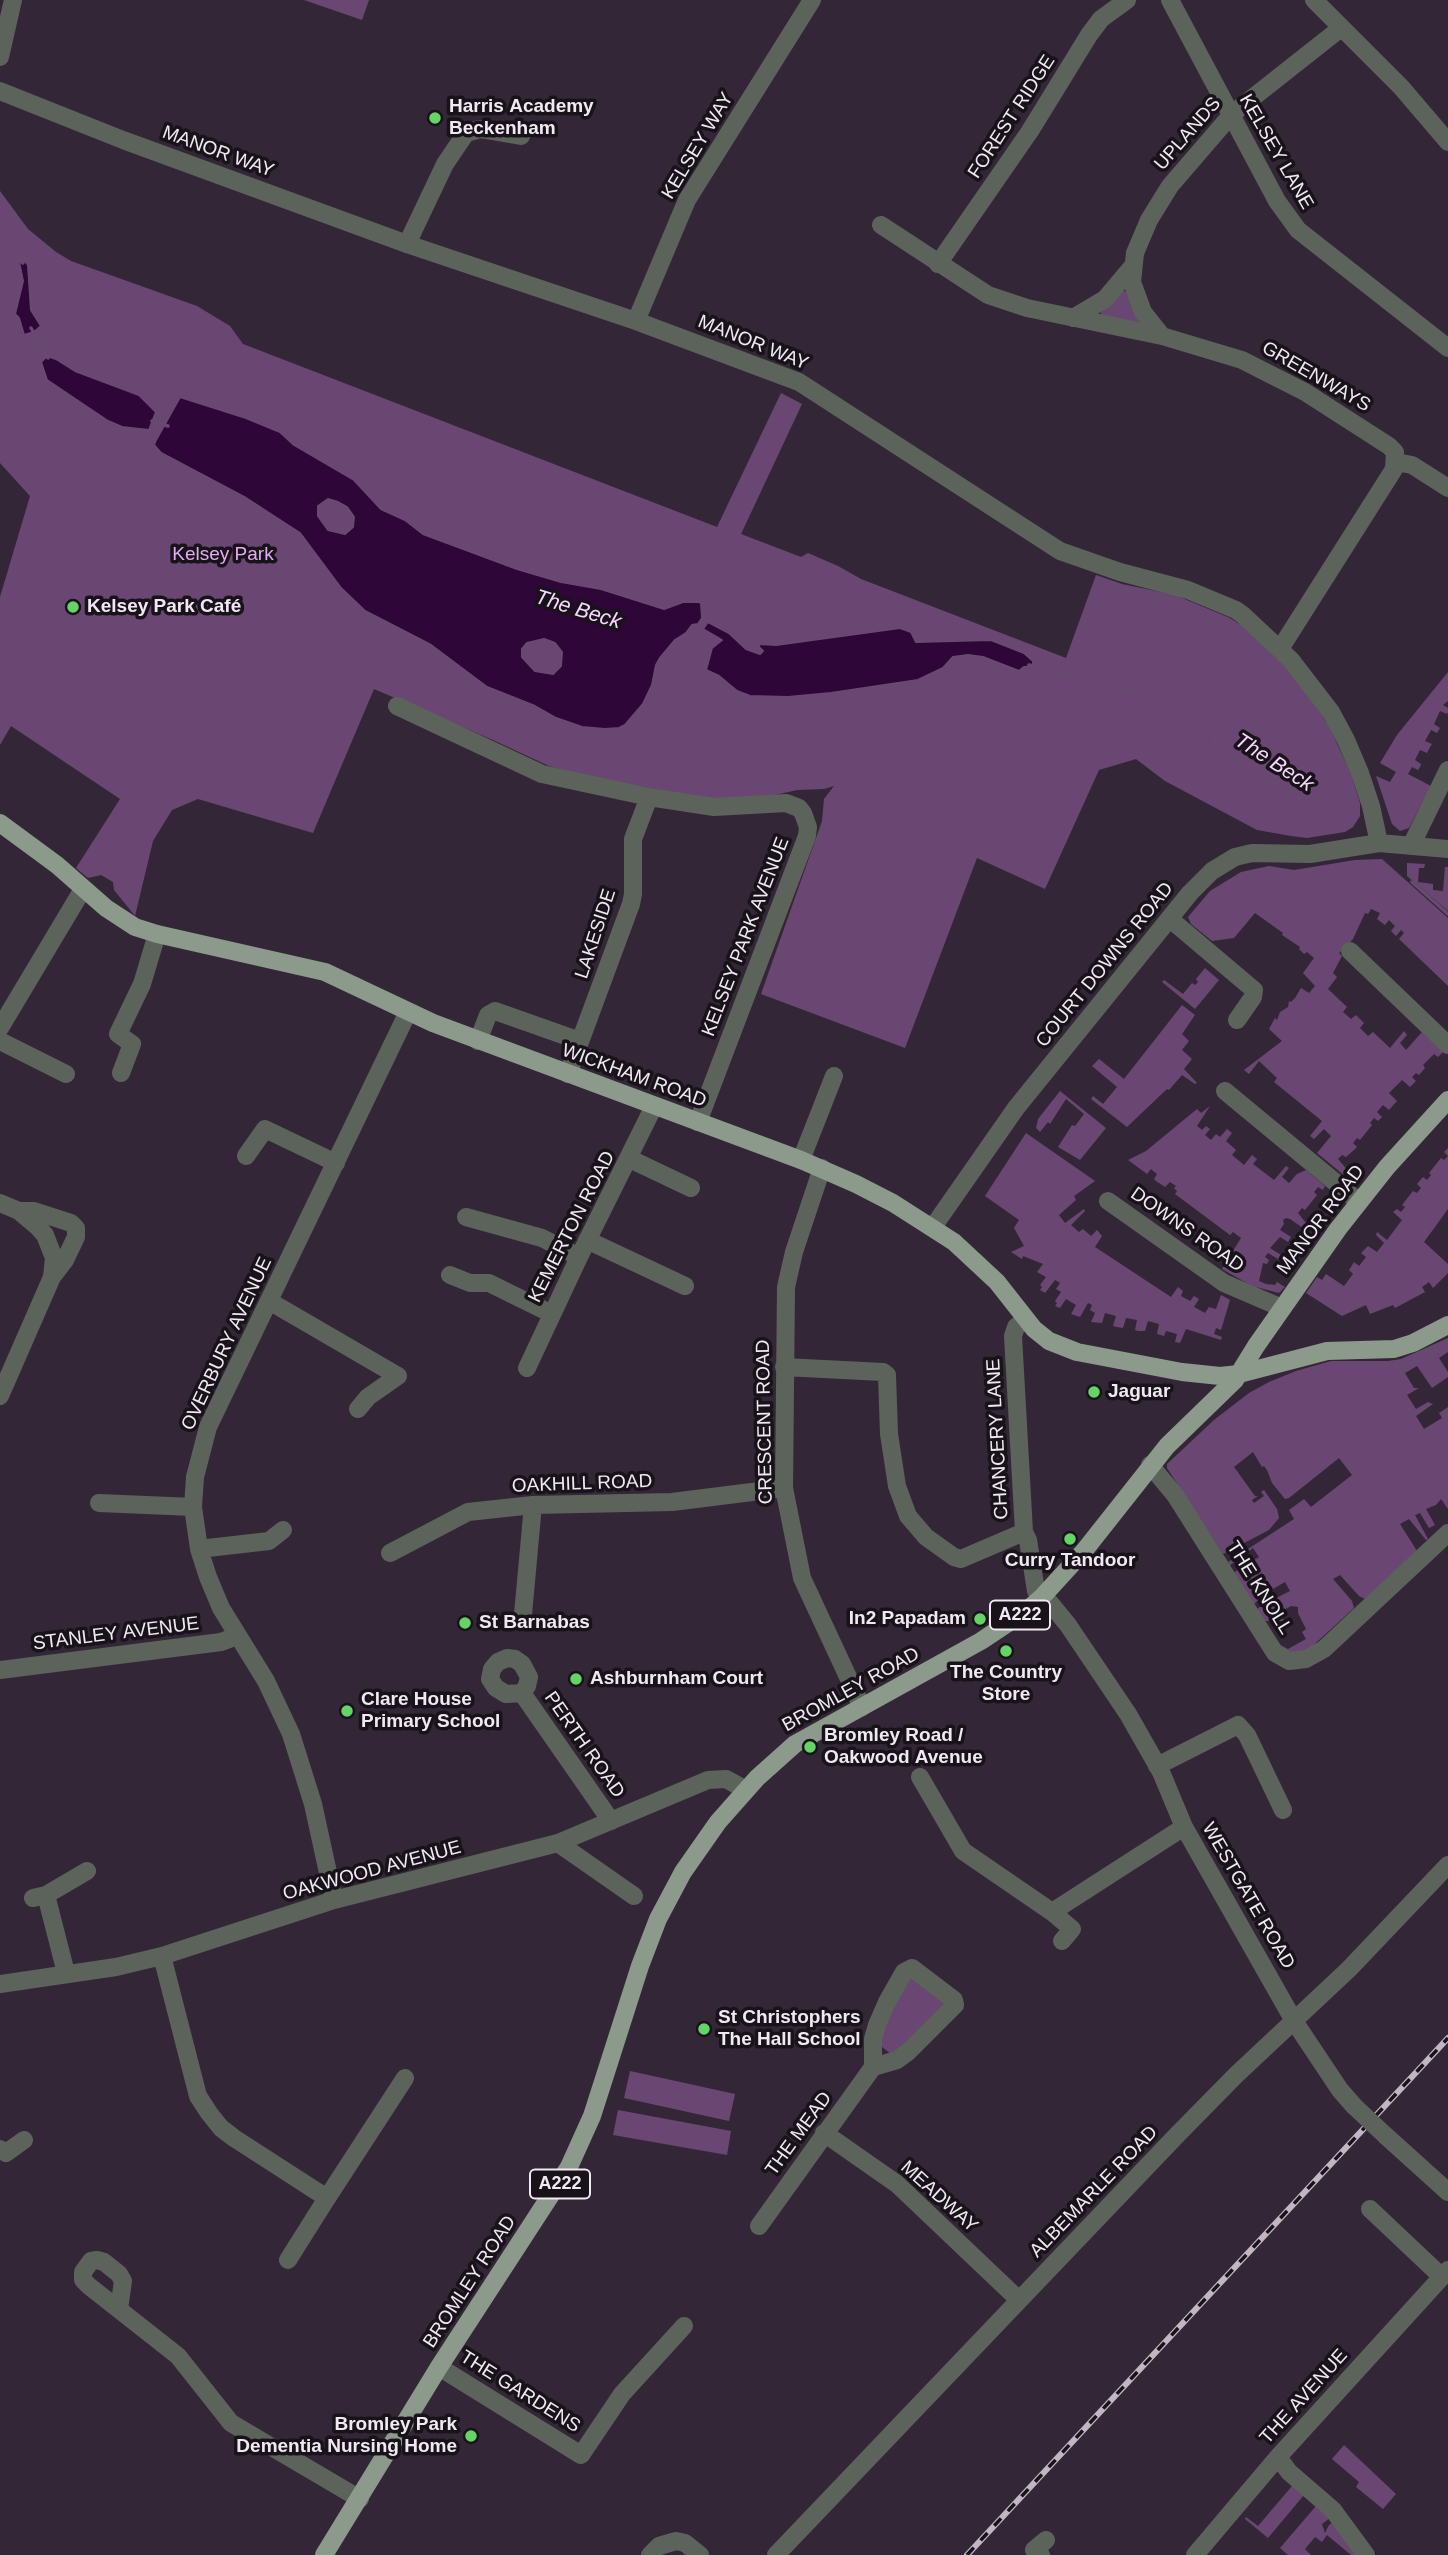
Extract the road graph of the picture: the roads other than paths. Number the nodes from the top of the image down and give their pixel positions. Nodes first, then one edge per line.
1 (13, 0) edge
2 (812, 0) edge
3 (1127, 0) edge
4 (1170, 0) edge
5 (1314, 0) edge
6 (1341, 27) junction
7 (0, 57) edge
8 (0, 91) edge
9 (1232, 114) junction
10 (521, 136) dead end
11 (1448, 142) edge
12 (881, 225) dead end
13 (407, 244) junction
14 (939, 264) junction
15 (1132, 267) junction
16 (1073, 318) junction
17 (636, 321) junction
18 (1162, 336) junction
19 (1448, 348) edge
20 (1396, 461) junction
21 (1448, 488) edge
22 (1280, 649) junction
23 (397, 706) dead end
24 (1448, 770) edge
25 (649, 797) junction
26 (0, 823) edge
27 (1379, 843) junction
28 (1411, 846) junction
29 (1448, 849) edge
30 (83, 889) junction
31 (1170, 919) junction
32 (157, 934) junction
33 (1350, 951) dead end
34 (408, 1012) junction
35 (1237, 1020) dead end
36 (0, 1028) edge
37 (0, 1041) edge
38 (478, 1041) junction
39 (580, 1041) junction
40 (1448, 1045) edge
41 (835, 1072) dead end
42 (121, 1073) dead end
43 (66, 1074) dead end
44 (568, 1074) junction
45 (1225, 1091) dead end
46 (1448, 1100) edge
47 (654, 1106) junction
48 (698, 1122) junction
49 (246, 1156) dead end
50 (629, 1159) junction
51 (801, 1160) junction
52 (336, 1163) junction
53 (822, 1168) junction
54 (691, 1188) dead end
55 (1108, 1201) dead end
56 (1359, 1202) junction
57 (0, 1203) edge
58 (19, 1211) junction
59 (466, 1217) dead end
60 (933, 1227) junction
61 (587, 1240) junction
62 (579, 1257) junction
63 (450, 1275) dead end
64 (52, 1277) junction
65 (685, 1286) dead end
66 (269, 1301) junction
67 (1282, 1308) junction
68 (552, 1314) junction
69 (1024, 1319) junction
70 (1448, 1325) edge
71 (784, 1367) junction
72 (527, 1368) dead end
73 (1239, 1374) junction
74 (0, 1396) edge
75 (358, 1409) dead end
76 (1150, 1465) junction
77 (784, 1488) junction
78 (99, 1503) dead end
79 (533, 1505) junction
80 (193, 1507) junction
81 (283, 1530) dead end
82 (1024, 1532) junction
83 (1448, 1533) edge
84 (199, 1549) junction
85 (390, 1553) dead end
86 (1042, 1597) junction
87 (523, 1614) dead end
88 (237, 1636) junction
89 (0, 1670) edge
90 (522, 1693) dead end
91 (862, 1707) junction
92 (1157, 1766) junction
93 (920, 1777) dead end
94 (746, 1790) junction
95 (1283, 1810) dead end
96 (611, 1821) junction
97 (1184, 1827) junction
98 (558, 1843) junction
99 (1448, 1865) edge
100 (87, 1871) dead end
101 (635, 1896) dead end
102 (334, 1900) junction
103 (1052, 1912) junction
104 (1062, 1941) dead end
105 (162, 1956) junction
106 (66, 1973) junction
107 (0, 1984) edge
108 (1294, 2021) junction
109 (873, 2067) junction
110 (405, 2078) dead end
111 (824, 2133) junction
112 (24, 2140) dead end
113 (0, 2149) edge
114 (1448, 2192) edge
115 (327, 2198) junction
116 (1370, 2209) dead end
117 (759, 2225) dead end
118 (288, 2260) dead end
119 (1445, 2273) edge
120 (1019, 2301) junction
121 (119, 2309) dead end
122 (684, 2326) dead end
123 (439, 2367) junction
124 (1278, 2457) junction
125 (360, 2500) junction
126 (324, 2555) edge
127 (650, 2555) edge
128 (700, 2555) edge
129 (776, 2555) edge
130 (1195, 2555) edge
131 (1367, 2555) edge

1 - 7 street
2 - 17 street, KELSEY WAY
3 - 14 street, FOREST RIDGE
4 - 9 street, KELSEY LANE
5 - 6 street
6 - 9 street, UPLANDS
6 - 11 street
8 - 13 street, MANOR WAY
9 - 15 street, UPLANDS
9 - 19 street, KELSEY LANE
10 - 13 street
12 - 14 street, GREENWAYS
13 - 17 street, MANOR WAY
14 - 16 street, GREENWAYS
15 - 16 street, UPLANDS
15 - 18 street, UPLANDS
16 - 18 street, GREENWAYS
17 - 22 street, MANOR WAY
18 - 20 street, GREENWAYS
20 - 21 street
20 - 22 street
22 - 27 street, MANOR WAY
23 - 25 street, KELSEY PARK AVENUE
24 - 28 street
25 - 39 street, LAKESIDE
25 - 48 street, KELSEY PARK AVENUE
26 - 30 main road, WICKHAM ROAD
27 - 28 street, COURT DOWNS ROAD
27 - 31 street, COURT DOWNS ROAD
28 - 29 street, COURT DOWNS ROAD
30 - 32 main road, WICKHAM ROAD
30 - 36 street
31 - 35 street
31 - 60 street, COURT DOWNS ROAD
32 - 34 main road, WICKHAM ROAD
32 - 42 street
33 - 40 street
34 - 38 main road, WICKHAM ROAD
34 - 52 street, OVERBURY AVENUE
37 - 43 street
38 - 39 street
38 - 44 main road, WICKHAM ROAD
39 - 44 street, LAKESIDE
41 - 51 street
44 - 47 main road, WICKHAM ROAD
45 - 56 street
46 - 56 main road, MANOR ROAD / A222
47 - 48 main road, WICKHAM ROAD
47 - 50 street, KEMERTON ROAD
48 - 51 main road, WICKHAM ROAD
49 - 52 street
50 - 54 street
50 - 61 street, KEMERTON ROAD
51 - 53 main road, WICKHAM ROAD
52 - 66 street, OVERBURY AVENUE
53 - 60 main road, WICKHAM ROAD
53 - 71 street, CRESCENT ROAD
55 - 67 street, DOWNS ROAD
56 - 67 main road, MANOR ROAD / A222
57 - 58 street
58 - 64 street
58 - 64 street
59 - 62 street
60 - 69 main road, WICKHAM ROAD
61 - 62 street, KEMERTON ROAD
61 - 65 street
62 - 68 street, KEMERTON ROAD
63 - 68 street
64 - 74 street
66 - 75 street
66 - 80 street, OVERBURY AVENUE
67 - 73 main road, MANOR ROAD / A222
68 - 72 street, KEMERTON ROAD
69 - 73 main road, WICKHAM ROAD
69 - 82 street, CHANCERY LANE
70 - 73 main road
71 - 77 street, CRESCENT ROAD
71 - 82 street
73 - 76 main road, BROMLEY ROAD / A222
76 - 83 street, THE KNOLL
76 - 86 main road, BROMLEY ROAD / A222
77 - 79 street, OAKHILL ROAD
77 - 91 street, CRESCENT ROAD
78 - 80 street
79 - 85 street, OAKHILL ROAD
79 - 87 street
80 - 84 street, OVERBURY AVENUE
81 - 84 street
82 - 86 street, CHANCERY LANE
84 - 88 street, OVERBURY AVENUE
86 - 91 main road, BROMLEY ROAD / A222
86 - 92 street, WESTGATE ROAD
88 - 89 street, STANLEY AVENUE
88 - 102 street, OVERBURY AVENUE
90 - 96 street, PERTH ROAD
91 - 94 main road, BROMLEY ROAD / A222
92 - 95 street
92 - 97 street, WESTGATE ROAD
93 - 103 street
94 - 96 street, OAKWOOD AVENUE
94 - 123 main road, BROMLEY ROAD / A222
96 - 98 street, OAKWOOD AVENUE
97 - 103 street
97 - 108 street, WESTGATE ROAD
98 - 101 street
98 - 102 street, OAKWOOD AVENUE
99 - 108 street, ALBEMARLE ROAD
100 - 106 street
102 - 105 street, OAKWOOD AVENUE
103 - 104 street
105 - 106 street, OAKWOOD AVENUE
105 - 115 street
106 - 107 street, OAKWOOD AVENUE
108 - 114 street, WESTGATE ROAD, bridge
108 - 120 street, ALBEMARLE ROAD
109 - 109 street
109 - 111 street, THE MEAD
110 - 115 street
111 - 117 street, THE MEAD
111 - 120 street, MEADWAY
112 - 113 street
115 - 118 street
116 - 119 street
119 - 124 street, THE AVENUE
120 - 129 street, ALBEMARLE ROAD
121 - 125 street
122 - 123 street, THE GARDENS
123 - 125 main road, BROMLEY ROAD / A222
124 - 130 street, THE AVENUE
124 - 131 street
125 - 126 main road, BROMLEY ROAD / A222
127 - 128 street

